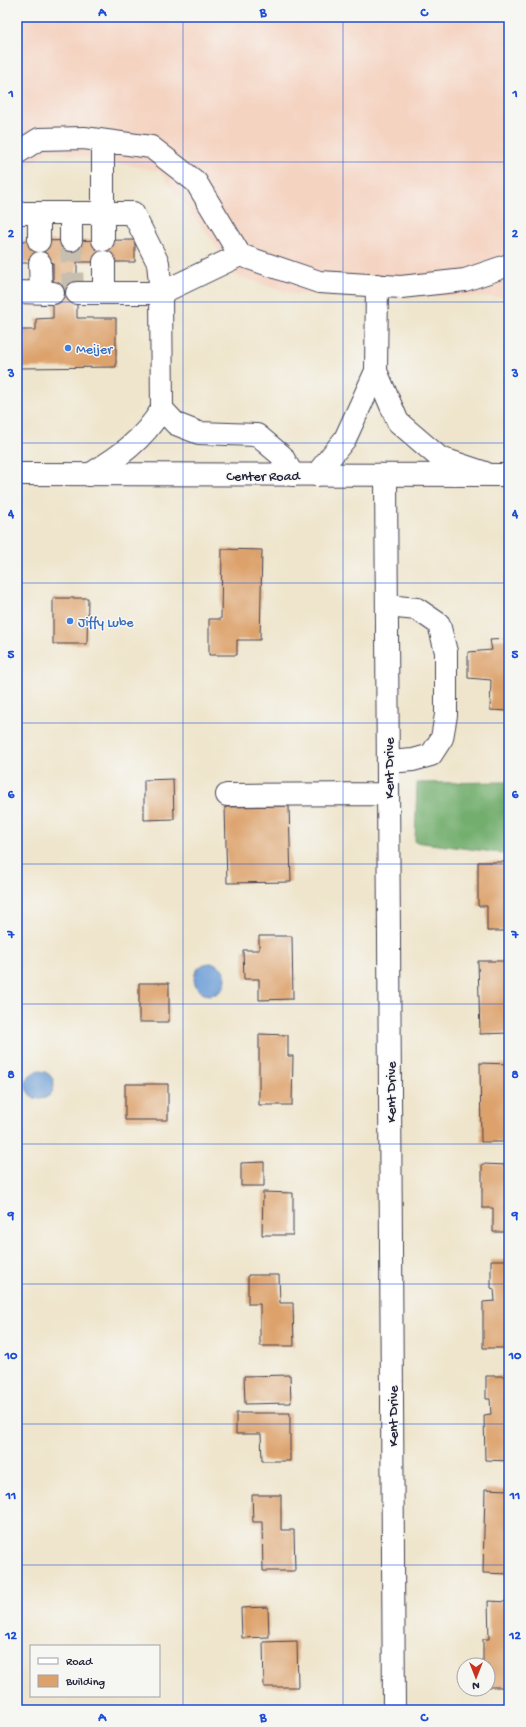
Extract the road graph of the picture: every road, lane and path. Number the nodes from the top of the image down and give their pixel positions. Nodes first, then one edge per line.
1 (103, 141) junction
2 (17, 153) edge
3 (103, 212) junction
4 (17, 213) edge
5 (38, 213) junction
6 (70, 213) junction
7 (71, 240) tunnel mouth
8 (103, 240) dead end
9 (40, 241) dead end
10 (240, 255) junction
11 (104, 262) dead end
12 (40, 264) dead end
13 (509, 265) edge
14 (377, 285) junction
15 (17, 292) edge
16 (77, 293) dead end
17 (104, 293) junction
18 (162, 293) junction
19 (376, 371) junction
20 (162, 409) junction
21 (17, 474) edge
22 (89, 475) junction
23 (293, 475) junction
24 (316, 475) junction
25 (386, 475) junction
26 (500, 475) edge
27 (387, 606) junction
28 (388, 762) junction
29 (388, 794) junction
30 (227, 795) dead end
31 (394, 1710) edge

1 - 2 street
1 - 3 street
1 - 10 street
3 - 6 street
3 - 8 street
3 - 18 street
4 - 5 street
5 - 6 street
5 - 9 street
6 - 7 street
10 - 14 street
10 - 18 street
11 - 17 street
12 - 15 street
13 - 14 street
14 - 19 street
16 - 17 street
17 - 18 street
18 - 20 street
19 - 24 street
19 - 26 street
20 - 22 street
20 - 23 street
21 - 22 street, Center Road
22 - 23 street, Center Road
23 - 24 street, Center Road
24 - 25 street, Center Road
25 - 26 street, Center Road
25 - 27 street, Kent Drive
27 - 28 street, Kent Drive
27 - 28 street
28 - 29 street, Kent Drive
29 - 30 street
29 - 31 street, Kent Drive

